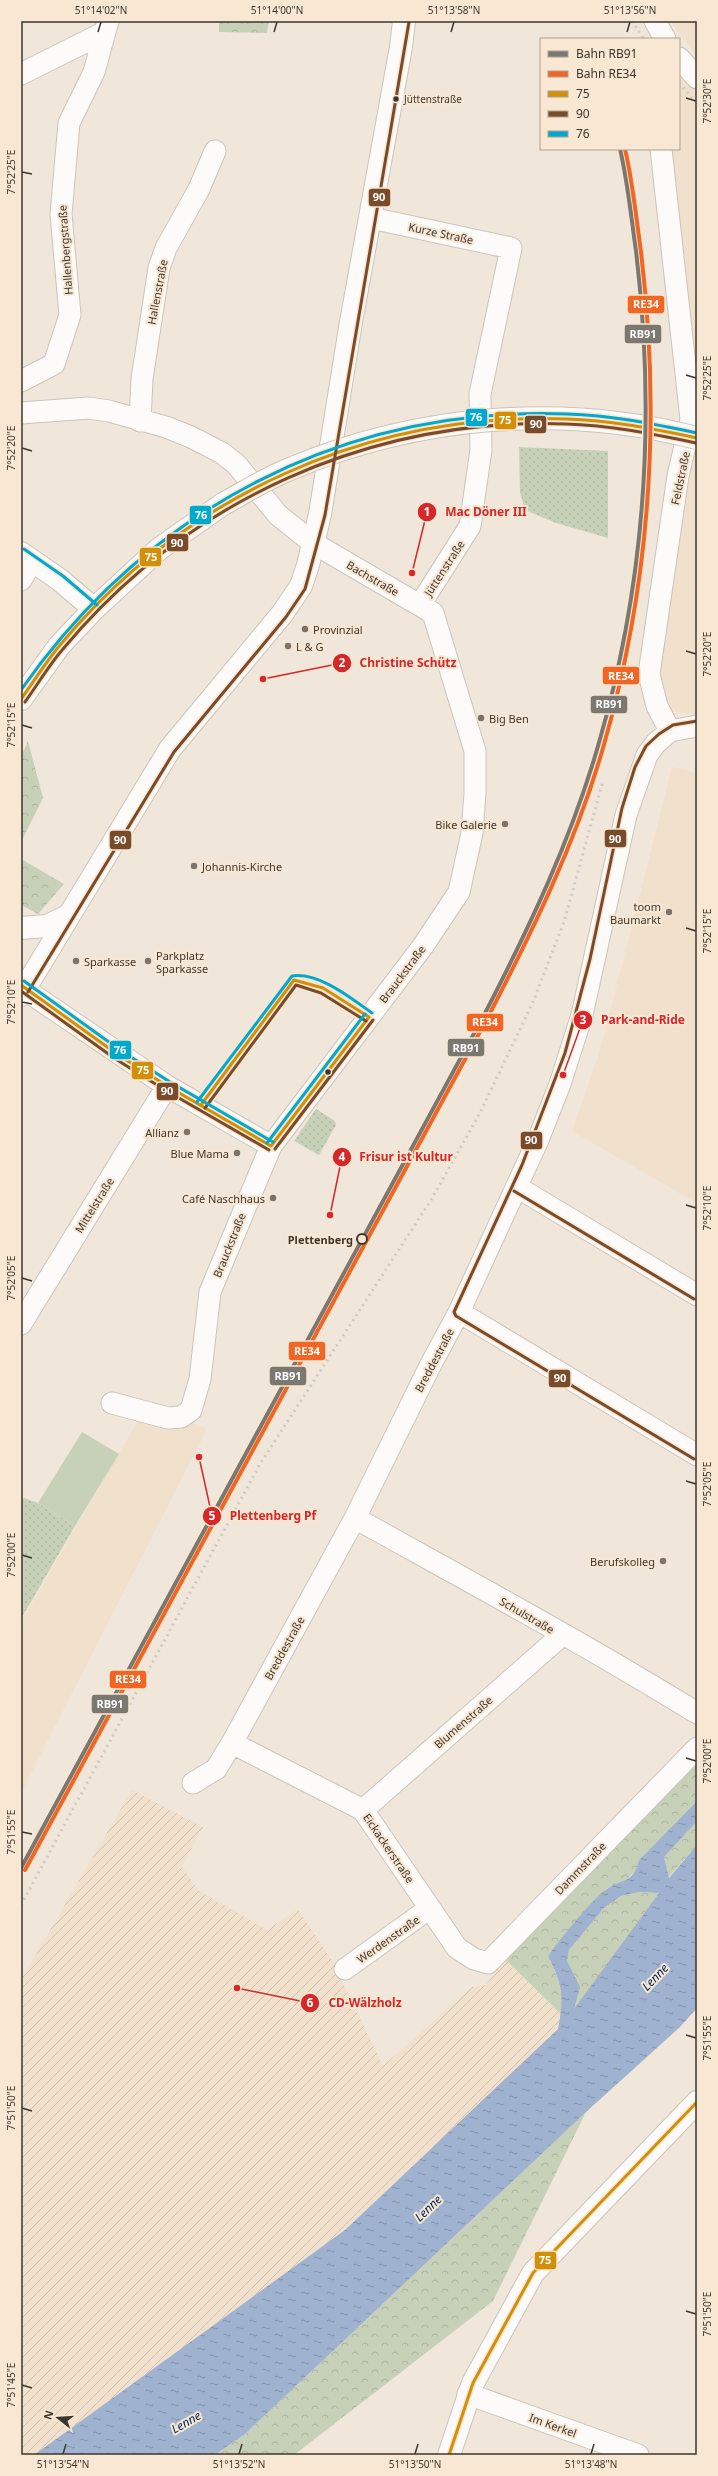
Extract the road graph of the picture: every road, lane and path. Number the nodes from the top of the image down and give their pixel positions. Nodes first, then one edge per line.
1 (404, 21) edge
2 (655, 21) edge
3 (106, 26) edge
4 (664, 38) edge
5 (680, 59) edge
6 (21, 74) edge
7 (697, 78) edge
8 (661, 150) edge
9 (215, 151) dead end
10 (371, 218) junction
11 (511, 248) joint
12 (21, 381) edge
13 (21, 412) edge
14 (140, 421) junction
15 (697, 438) edge
16 (313, 543) junction
17 (27, 557) edge
18 (21, 580) edge
19 (94, 609) junction
20 (426, 609) junction
21 (21, 699) edge
22 (697, 726) edge
23 (670, 731) junction
24 (68, 916) junction
25 (21, 928) edge
26 (22, 990) edge
27 (167, 1086) junction
28 (271, 1146) junction
29 (517, 1187) junction
30 (697, 1295) edge
31 (459, 1312) junction
32 (21, 1324) edge
33 (112, 1402) dead end
34 (697, 1455) edge
35 (355, 1518) junction
36 (562, 1635) junction
37 (697, 1713) edge
38 (232, 1743) junction
39 (697, 1748) edge
40 (192, 1783) dead end
41 (364, 1810) junction
42 (430, 1908) junction
43 (457, 1948) joint
44 (345, 1969) dead end
45 (697, 2102) edge
46 (468, 2394) junction
47 (449, 2455) edge
48 (638, 2455) edge

1 - 10 main road
2 - 4 street
3 - 6 street, Hallenbergstraße
3 - 12 street, Hallenbergstraße
5 - 7 street
8 - 23 street, Feldstraße
9 - 14 street, Hallenstraße
10 - 11 street, Kurze Straße
10 - 16 main road
11 - 20 street, Jüttenstraße
13 - 14 street
14 - 16 street
15 - 19 main road, bridge
16 - 20 street, Bachstraße
16 - 24 main road
17 - 18 street
17 - 19 main road
19 - 21 main road
20 - 28 street, Brauckstraße
22 - 23 street
23 - 29 street, Breddestraße
24 - 25 main road
24 - 26 main road
26 - 27 street
27 - 28 street
27 - 32 street, Mittelstraße
28 - 33 street, Brauckstraße
29 - 30 street
29 - 31 street, Breddestraße
31 - 34 street
31 - 35 street, Breddestraße
35 - 36 street, Schulstraße
35 - 38 street, Breddestraße
36 - 37 street, Schulstraße
36 - 41 street, Blumenstraße
38 - 40 street, Breddestraße
38 - 41 street, Eickackerstraße
39 - 43 street, Dammstraße
41 - 42 street, Eickackerstraße
42 - 43 street, Eickackerstraße
42 - 44 street, Werdenstraße
45 - 46 main road
46 - 47 main road
46 - 48 street, Im Kerkel

